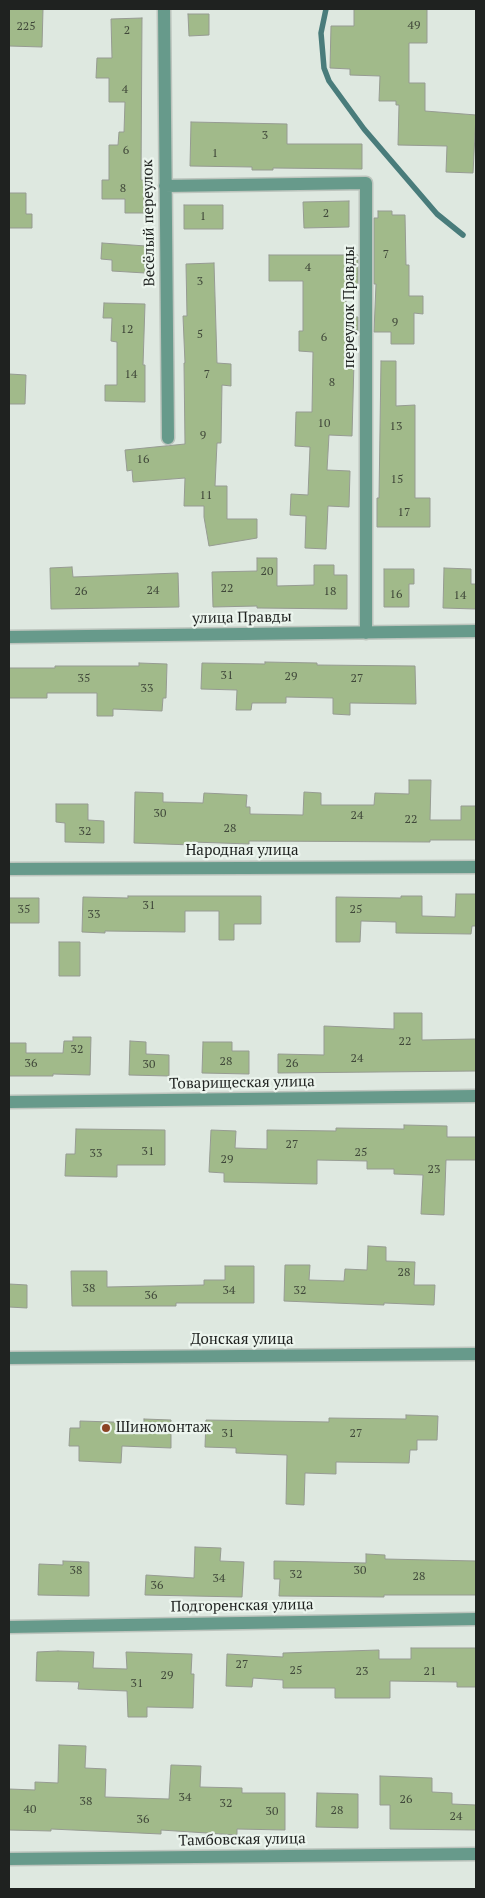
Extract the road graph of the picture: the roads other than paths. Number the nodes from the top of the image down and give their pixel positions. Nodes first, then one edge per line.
1 (164, 9) edge
2 (164, 186) junction
3 (168, 438) dead end
4 (476, 631) edge
5 (366, 633) junction
6 (9, 637) edge
7 (476, 867) edge
8 (9, 868) edge
9 (476, 1096) edge
10 (9, 1102) edge
11 (476, 1354) edge
12 (9, 1358) edge
13 (476, 1619) edge
14 (9, 1627) edge
15 (476, 1854) edge
16 (9, 1859) edge

1 - 2 street, Весёлый переулок
2 - 3 street, Весёлый переулок
2 - 5 street, переулок Правды
4 - 5 street, улица Правды
5 - 6 street, улица Правды
7 - 8 street, Народная улица
9 - 10 street, Товарищеская улица
11 - 12 street, Донская улица
13 - 14 street, Подгоренская улица
15 - 16 street, Тамбовская улица

